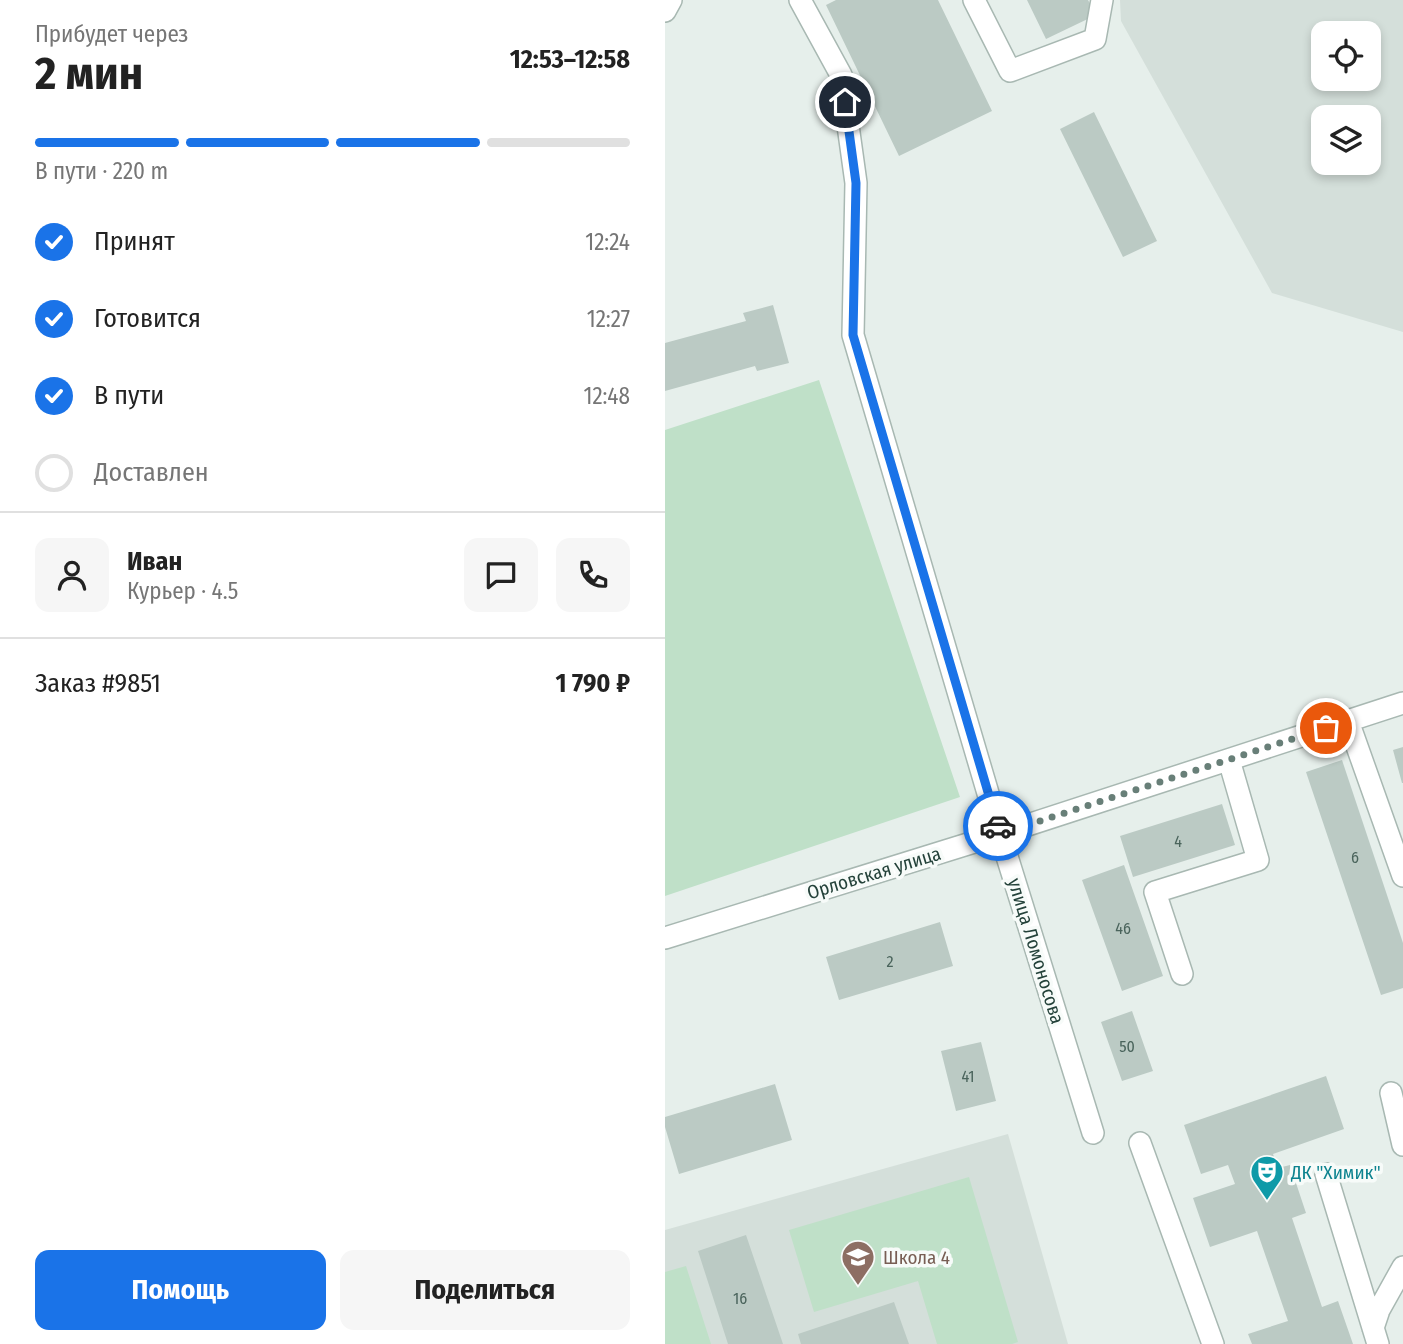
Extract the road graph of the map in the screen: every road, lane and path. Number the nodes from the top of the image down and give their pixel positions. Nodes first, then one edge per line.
1 (671, 0) edge
2 (800, 0) edge
3 (974, 0) edge
4 (1102, 0) edge
5 (665, 11) edge
6 (1403, 703) edge
7 (1348, 721) junction
8 (1229, 760) junction
9 (1000, 834) junction
10 (1403, 876) edge
11 (665, 938) edge
12 (1182, 974) dead end
13 (1391, 1093) dead end
14 (1093, 1133) dead end
15 (1140, 1143) dead end
16 (1403, 1145) edge
17 (1326, 1174) dead end
18 (1403, 1267) edge
19 (1375, 1336) edge
20 (1213, 1344) edge

1 - 5 street
2 - 9 street, улица Ломоносова
3 - 4 street
6 - 7 street, Орловская улица
7 - 8 street, Орловская улица
7 - 10 street
8 - 9 street, Орловская улица
8 - 12 street
9 - 11 street, Орловская улица
9 - 14 street, улица Ломоносова
13 - 16 street
15 - 20 street
17 - 19 street
18 - 19 street

